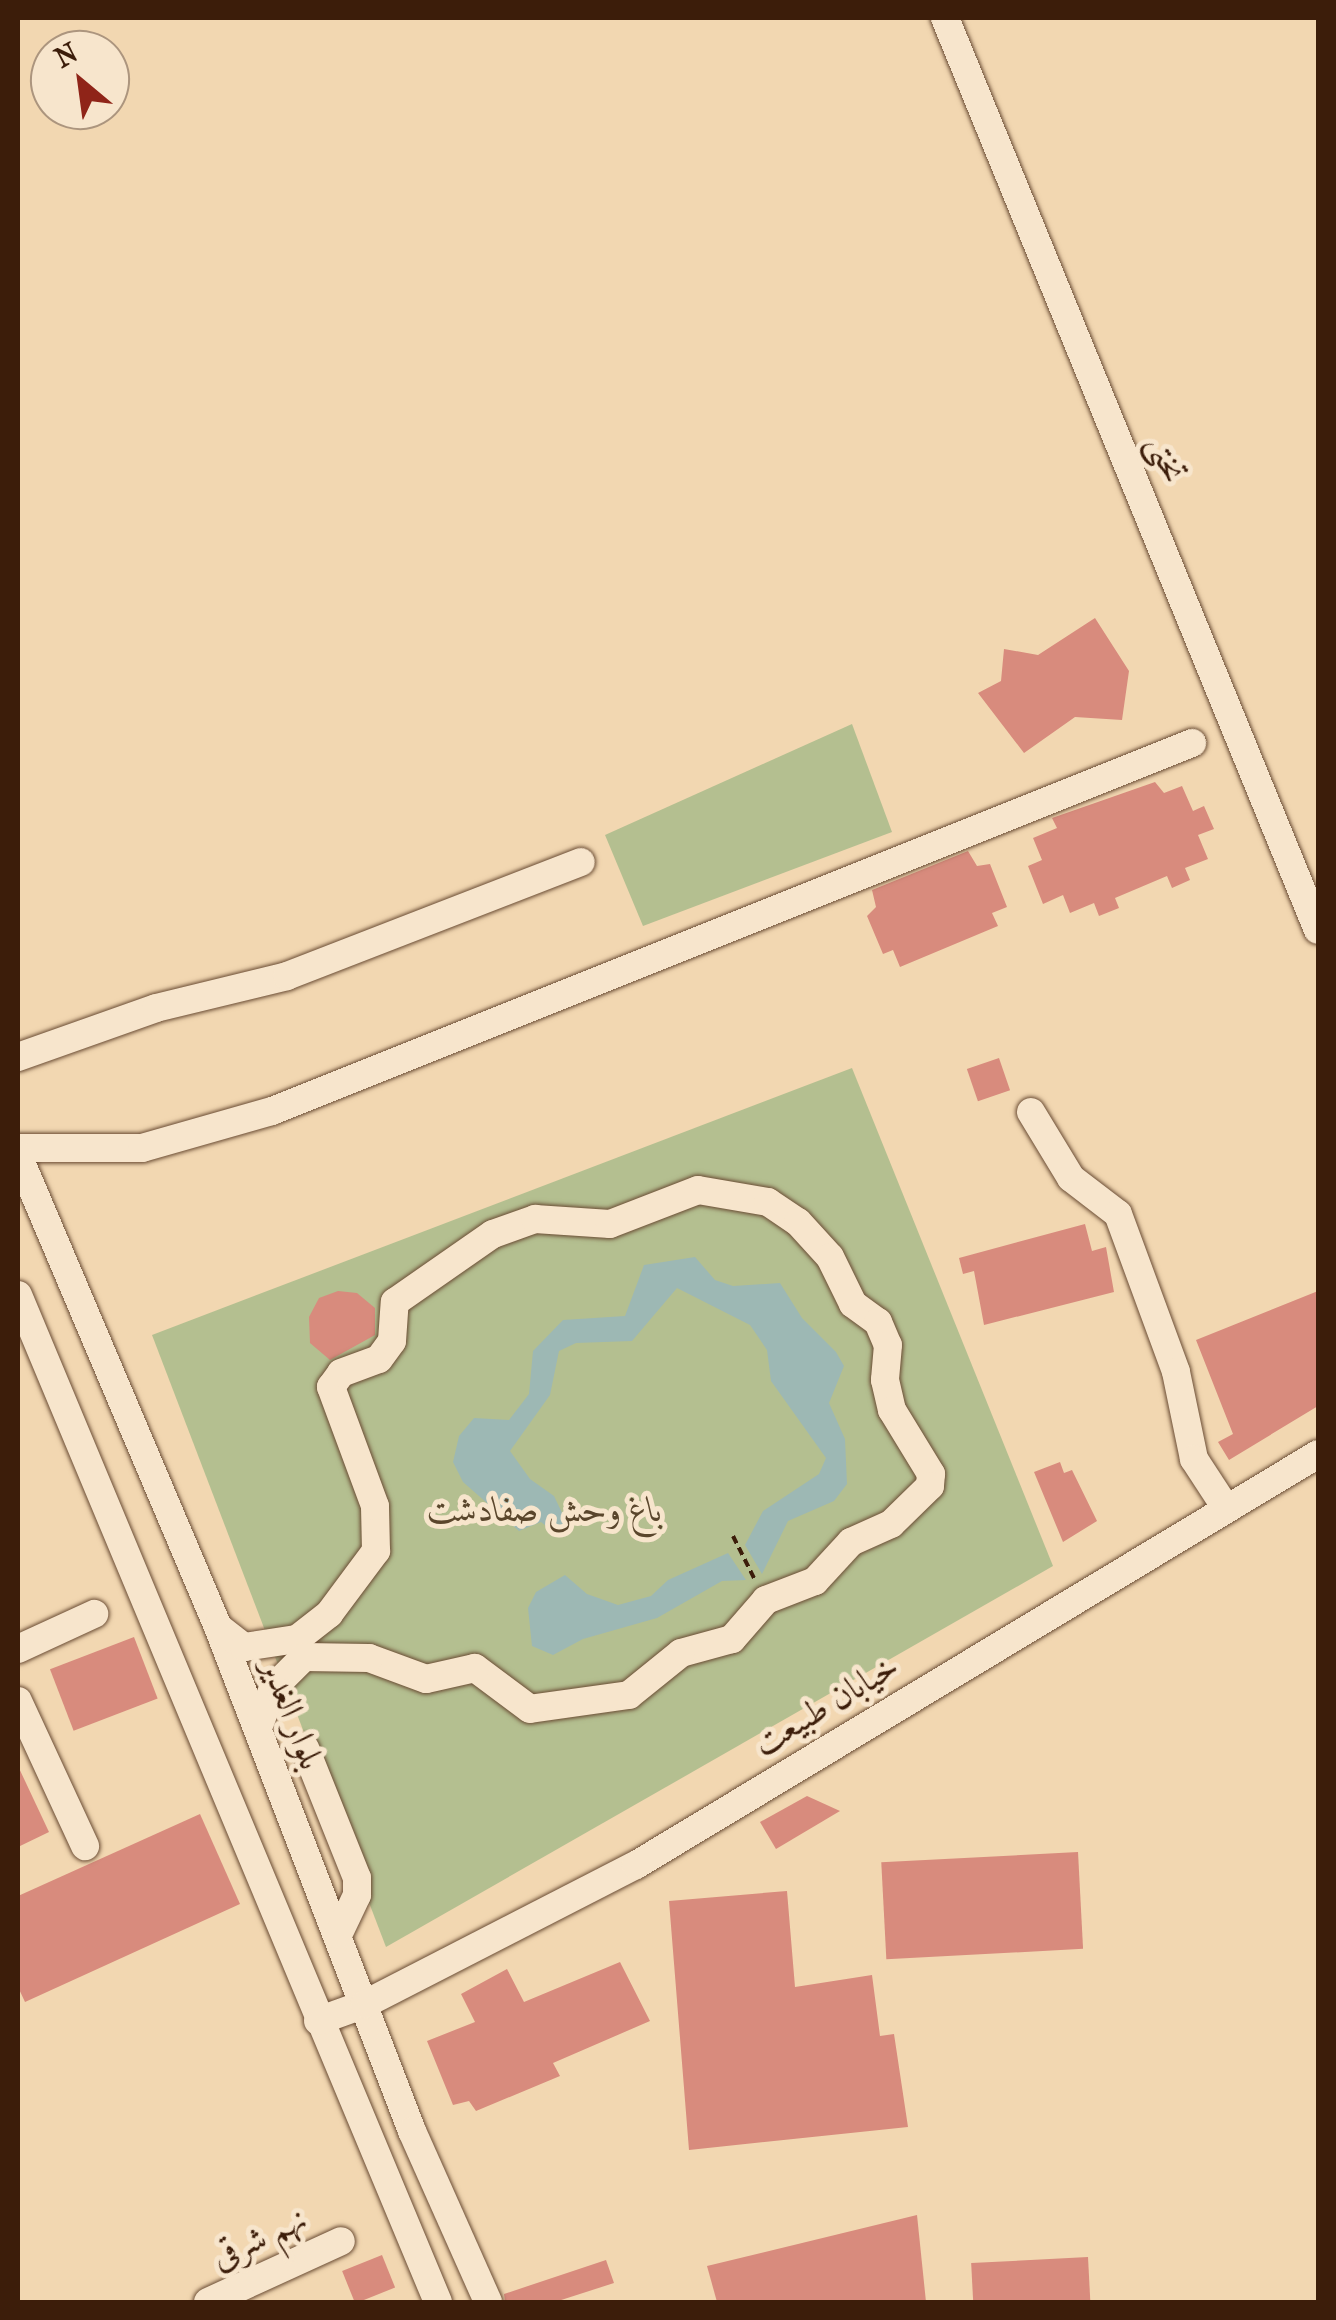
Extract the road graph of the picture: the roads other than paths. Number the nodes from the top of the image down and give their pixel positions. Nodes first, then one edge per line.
1 (945, 18) edge
2 (1192, 744) dead end
3 (581, 862) dead end
4 (1318, 930) edge
5 (18, 1057) edge
6 (1031, 1112) dead end
7 (18, 1152) edge
8 (18, 1296) edge
9 (1318, 1454) edge
10 (1226, 1508) junction
11 (94, 1614) dead end
12 (218, 1627) junction
13 (18, 1649) edge
14 (18, 1701) edge
15 (258, 1728) junction
16 (305, 1748) dead end
17 (85, 1846) dead end
18 (338, 1935) junction
19 (365, 2004) junction
20 (318, 2021) junction
21 (412, 2131) junction
22 (366, 2140) junction
23 (341, 2241) dead end
24 (208, 2302) edge
25 (438, 2302) edge
26 (488, 2302) edge

1 - 4 street, تختی
2 - 7 street
3 - 5 street
6 - 10 street
7 - 12 street, بلوار الغدیر
8 - 20 street
9 - 10 street, خیابان طبیعت
10 - 19 street, خیابان طبیعت
11 - 13 street
12 - 15 street, بلوار الغدیر
12 - 15 street
14 - 17 street
15 - 18 street, بلوار الغدیر
16 - 18 street
18 - 19 street, بلوار الغدیر
19 - 20 street, خیابان طبیعت
19 - 21 street, بلوار الغدیر
20 - 22 street
21 - 22 street
21 - 26 street, بلوار الغدیر
22 - 25 street
23 - 24 street, نهم شرقی

